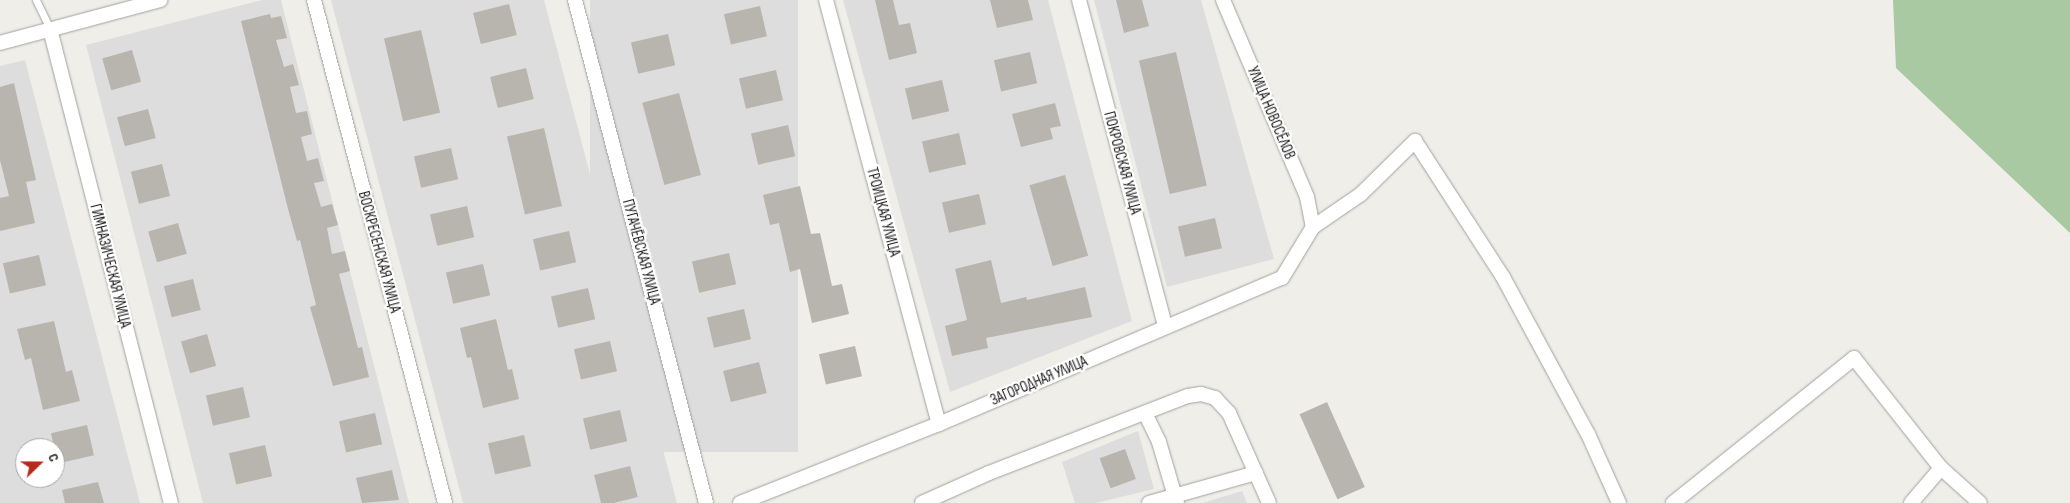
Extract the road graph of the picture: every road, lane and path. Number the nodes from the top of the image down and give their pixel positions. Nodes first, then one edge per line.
1 (36, 0) edge
2 (160, 0) edge
3 (314, 0) edge
4 (575, 0) edge
5 (826, 0) edge
6 (1079, 0) edge
7 (1223, 0) edge
8 (50, 29) junction
9 (0, 43) edge
10 (1313, 227) junction
11 (1165, 326) junction
12 (1145, 413) junction
13 (939, 424) junction
14 (1941, 468) junction
15 (1256, 473) junction
16 (1176, 499) edge
17 (171, 503) edge
18 (444, 503) edge
19 (706, 503) edge
20 (740, 503) edge
21 (922, 503) edge
22 (1149, 503) edge
23 (1269, 503) edge
24 (1619, 503) edge
25 (1673, 503) edge
26 (1911, 503) edge
27 (1980, 503) edge

1 - 8 lane
2 - 8 street
3 - 18 street, ВОСКРЕСЕНСКАЯ УЛИЦА
4 - 19 street, ПУГАЧЁВСКАЯ УЛИЦА
5 - 13 street, ТРОИЦКАЯ УЛИЦА
6 - 11 street, ПОКРОВСКАЯ УЛИЦА
7 - 10 street, УЛИЦА НОВОСЁЛОВ
8 - 9 street
8 - 17 street, ГИМНАЗИЧЕСКАЯ УЛИЦА
10 - 11 street, ЗАГОРОДНАЯ УЛИЦА
10 - 24 street
11 - 13 street, ЗАГОРОДНАЯ УЛИЦА
12 - 15 street
12 - 16 street
12 - 21 street
13 - 20 street, ЗАГОРОДНАЯ УЛИЦА
14 - 25 street
14 - 26 street
14 - 27 street
15 - 16 street
15 - 23 street
16 - 22 street

